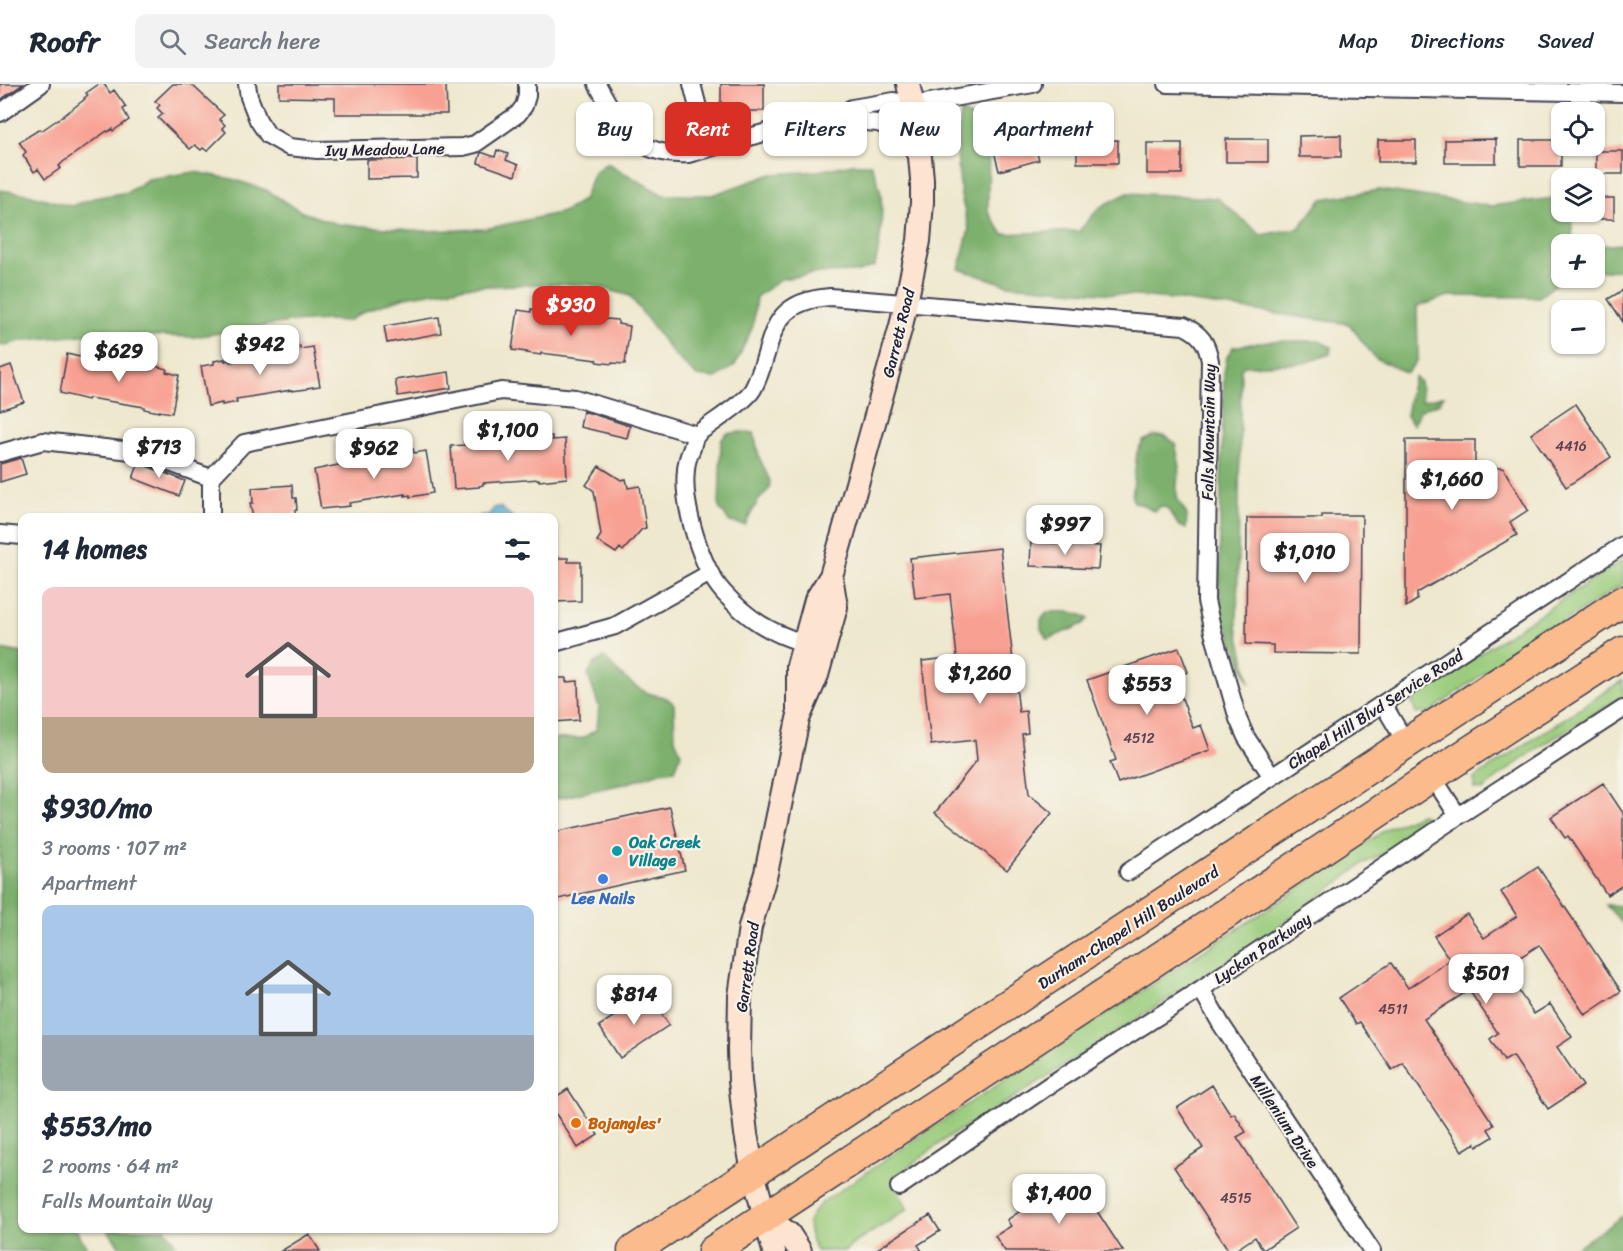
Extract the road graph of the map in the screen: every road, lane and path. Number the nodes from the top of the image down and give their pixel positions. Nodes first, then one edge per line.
1 (41, 84) edge
2 (247, 84) edge
3 (527, 84) edge
4 (597, 84) edge
5 (692, 84) edge
6 (1033, 84) edge
7 (1167, 84) edge
8 (1623, 93) edge
9 (910, 94) edge
10 (697, 102) edge
11 (867, 105) edge
12 (0, 113) edge
13 (867, 123) edge
14 (665, 153) edge
15 (921, 160) junction
16 (907, 303) junction
17 (697, 435) junction
18 (0, 453) edge
19 (211, 478) junction
20 (211, 513) edge
21 (0, 534) edge
22 (18, 536) edge
23 (1623, 545) edge
24 (710, 573) junction
25 (831, 576) junction
26 (1623, 602) edge
27 (1584, 627) junction
28 (558, 642) edge
29 (804, 643) junction
30 (1623, 652) edge
31 (1383, 704) junction
32 (1623, 709) edge
33 (798, 719) junction
34 (1406, 743) junction
35 (1432, 776) junction
36 (1272, 777) junction
37 (1458, 816) junction
38 (1128, 872) dead end
39 (1197, 933) junction
40 (1201, 989) junction
41 (753, 1172) junction
42 (899, 1186) dead end
43 (765, 1216) junction
44 (633, 1251) edge
45 (713, 1251) edge
46 (774, 1251) edge
47 (800, 1251) edge
48 (1372, 1251) edge

1 - 12 street
2 - 3 street, Ivy Meadow Lane
4 - 14 street
5 - 10 street
6 - 9 street
7 - 8 street
9 - 11 street
9 - 15 street, Garrett Road
13 - 15 street
15 - 16 street, Garrett Road
16 - 17 street, Falls Mountain Way
16 - 25 street, Garrett Road
16 - 36 street, Falls Mountain Way
17 - 19 street
17 - 24 street
18 - 19 street
19 - 20 street
21 - 22 street
23 - 31 street, Chapel Hill Blvd Service Road
24 - 28 street
24 - 29 street
25 - 29 street, Garrett Road
25 - 33 street, Garrett Road
26 - 27 highway, Durham-Chapel Hill Boulevard
27 - 34 highway, Durham-Chapel Hill Boulevard
27 - 35 highway
29 - 33 street, Garrett Road
30 - 35 highway
31 - 34 street
31 - 36 street, Chapel Hill Blvd Service Road
32 - 37 street, Lyckan Parkway
33 - 41 street, Garrett Road
34 - 39 highway
34 - 41 highway, Durham-Chapel Hill Boulevard
35 - 37 street
35 - 39 highway
36 - 38 street, Chapel Hill Blvd Service Road
37 - 40 street, Lyckan Parkway
39 - 43 highway
40 - 42 street, Lyckan Parkway
40 - 48 street, Millenium Drive
41 - 43 street, Garrett Road
41 - 44 highway, Durham-Chapel Hill Boulevard
43 - 45 highway
43 - 46 street, Garrett Road
43 - 47 street

